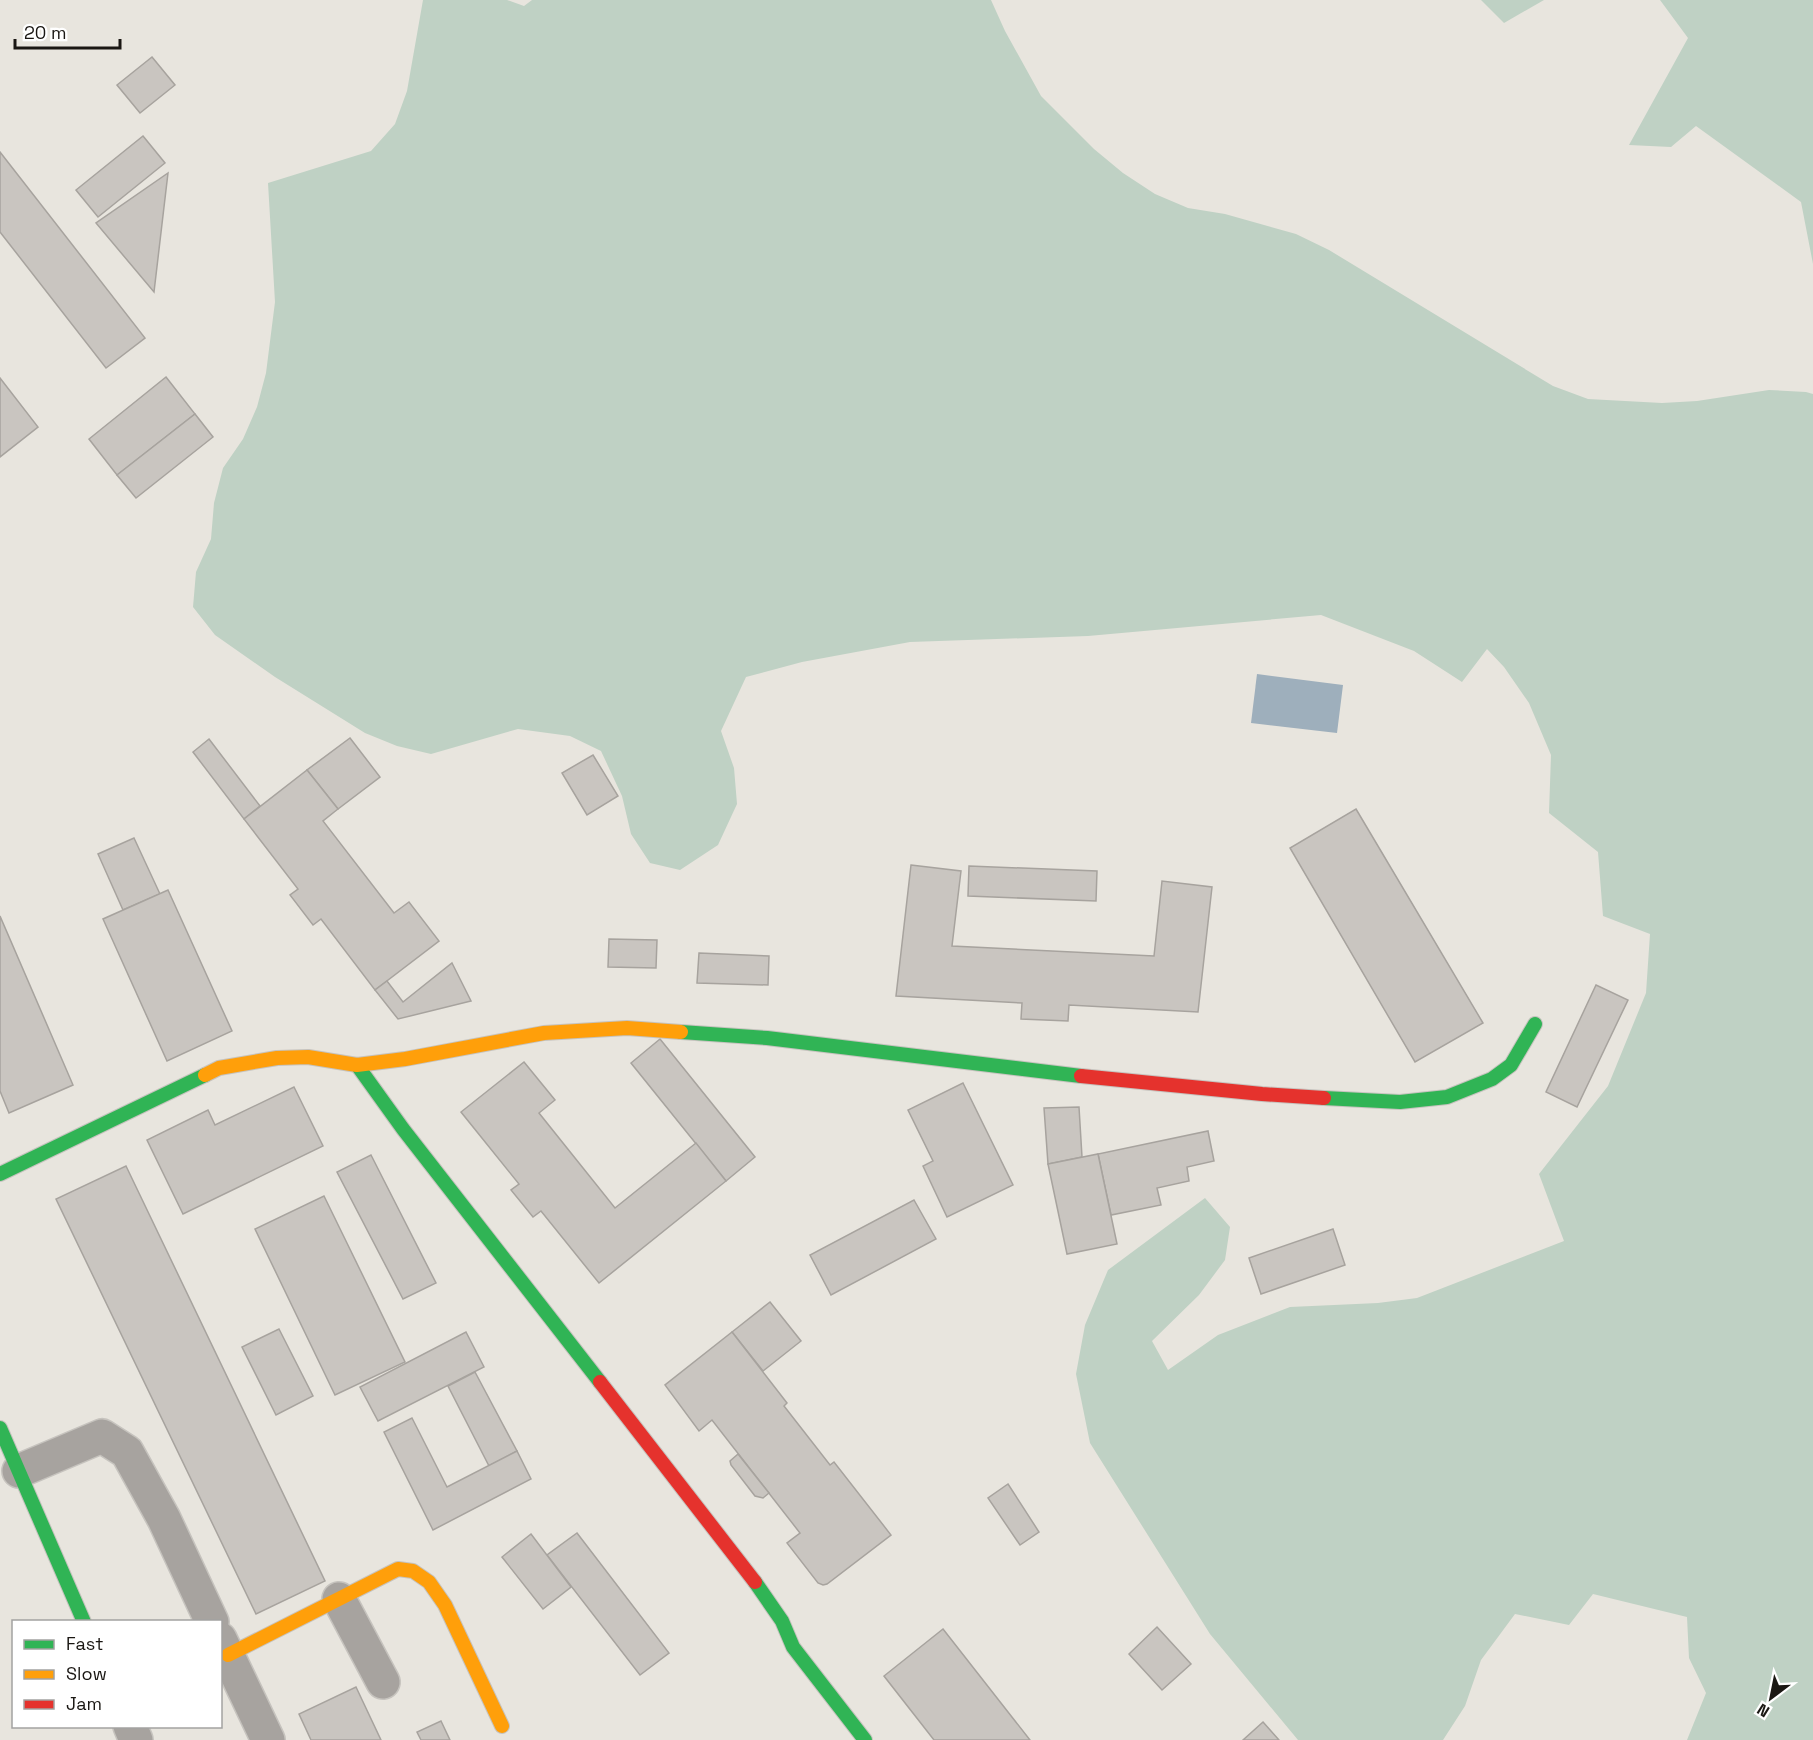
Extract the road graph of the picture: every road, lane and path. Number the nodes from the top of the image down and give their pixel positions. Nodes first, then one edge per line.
1 (1535, 1024) dead end
2 (357, 1065) junction
3 (0, 1174) edge
4 (0, 1428) edge
5 (19, 1471) junction
6 (339, 1599) junction
7 (83, 1620) edge
8 (211, 1620) edge
9 (224, 1647) edge
10 (383, 1682) dead end
11 (502, 1726) dead end
12 (268, 1740) edge
13 (865, 1740) edge

1 - 2 street
2 - 3 street
2 - 13 street
4 - 5 street
5 - 7 street
5 - 8 street
6 - 9 street
6 - 10 street
6 - 11 street
9 - 12 street

